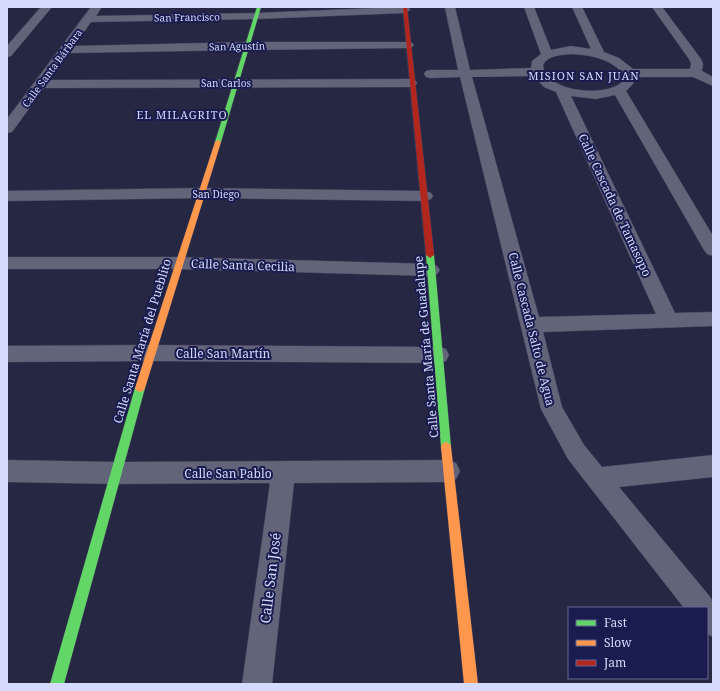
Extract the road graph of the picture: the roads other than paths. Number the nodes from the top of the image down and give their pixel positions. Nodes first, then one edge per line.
1 (47, 7) edge
2 (97, 7) edge
3 (450, 7) edge
4 (529, 7) edge
5 (577, 7) edge
6 (656, 7) edge
7 (405, 8) edge
8 (258, 11) edge
9 (88, 19) junction
10 (12, 41) edge
11 (408, 45) junction
12 (248, 46) junction
13 (66, 50) junction
14 (7, 53) edge
15 (547, 54) junction
16 (599, 54) junction
17 (537, 72) junction
18 (629, 72) junction
19 (465, 73) junction
20 (695, 73) junction
21 (430, 74) dead end
22 (713, 82) edge
23 (236, 83) junction
24 (411, 83) junction
25 (41, 84) junction
26 (561, 89) junction
27 (619, 90) junction
28 (7, 107) edge
29 (23, 107) junction
30 (7, 129) edge
31 (202, 193) junction
32 (7, 196) edge
33 (425, 196) junction
34 (713, 250) edge
35 (7, 263) edge
36 (178, 264) junction
37 (431, 270) junction
38 (713, 319) edge
39 (669, 321) junction
40 (531, 325) junction
41 (150, 353) junction
42 (7, 354) edge
43 (439, 355) junction
44 (713, 466) edge
45 (7, 471) edge
46 (448, 471) junction
47 (283, 472) junction
48 (115, 473) junction
49 (598, 478) junction
50 (700, 607) edge
51 (57, 684) edge
52 (257, 684) edge
53 (471, 684) edge

1 - 10 street
2 - 9 street, Calle Santa Bárbara
3 - 19 street, Calle Cascada Salto de Agua
4 - 15 street
5 - 16 street
6 - 20 street
7 - 8 street, San Francisco
7 - 11 street, Calle Santa María de Guadalupe
8 - 9 street, San Francisco
8 - 12 street, Calle Santa María del Pueblito
9 - 13 street, Calle Santa Bárbara
10 - 14 street
11 - 12 street, San Agustín
11 - 24 street, Calle Santa María de Guadalupe
12 - 13 street, San Agustín
12 - 23 street, Calle Santa María del Pueblito
13 - 25 street, Calle Santa Bárbara
15 - 16 street
15 - 17 street
16 - 18 street
17 - 19 street
17 - 26 street
18 - 20 street
18 - 27 street
19 - 21 street
19 - 40 street, Calle Cascada Salto de Agua
20 - 22 street
23 - 24 street, San Carlos
23 - 25 street, San Carlos
23 - 31 street, Calle Santa María del Pueblito
24 - 33 street, Calle Santa María de Guadalupe
25 - 29 street, Calle Santa Bárbara
26 - 27 street
26 - 39 street, Calle Cascada de Tamasopo
27 - 34 street
28 - 29 street
29 - 30 street, Calle Santa Bárbara
31 - 32 street, San Diego
31 - 33 street, San Diego
31 - 36 street, Calle Santa María del Pueblito
33 - 37 street, Calle Santa María de Guadalupe
35 - 36 street, Calle Santa Cecilia
36 - 37 street, Calle Santa Cecilia
36 - 41 street, Calle Santa María del Pueblito
37 - 43 street, Calle Santa María de Guadalupe
38 - 39 street
39 - 40 street
40 - 49 street, Calle Cascada Salto de Agua
41 - 42 street, Calle San Martín
41 - 43 street, Calle San Martín
41 - 48 street, Calle Santa María del Pueblito
43 - 46 street, Calle Santa María de Guadalupe
44 - 49 street
45 - 48 street, Calle San Pablo
46 - 47 street, Calle San Pablo
46 - 53 street, Calle Santa María de Guadalupe
47 - 48 street, Calle San Pablo
47 - 52 street, Calle San José
48 - 51 street, Calle Santa María del Pueblito
49 - 50 street, Calle Cascada Salto de Agua

